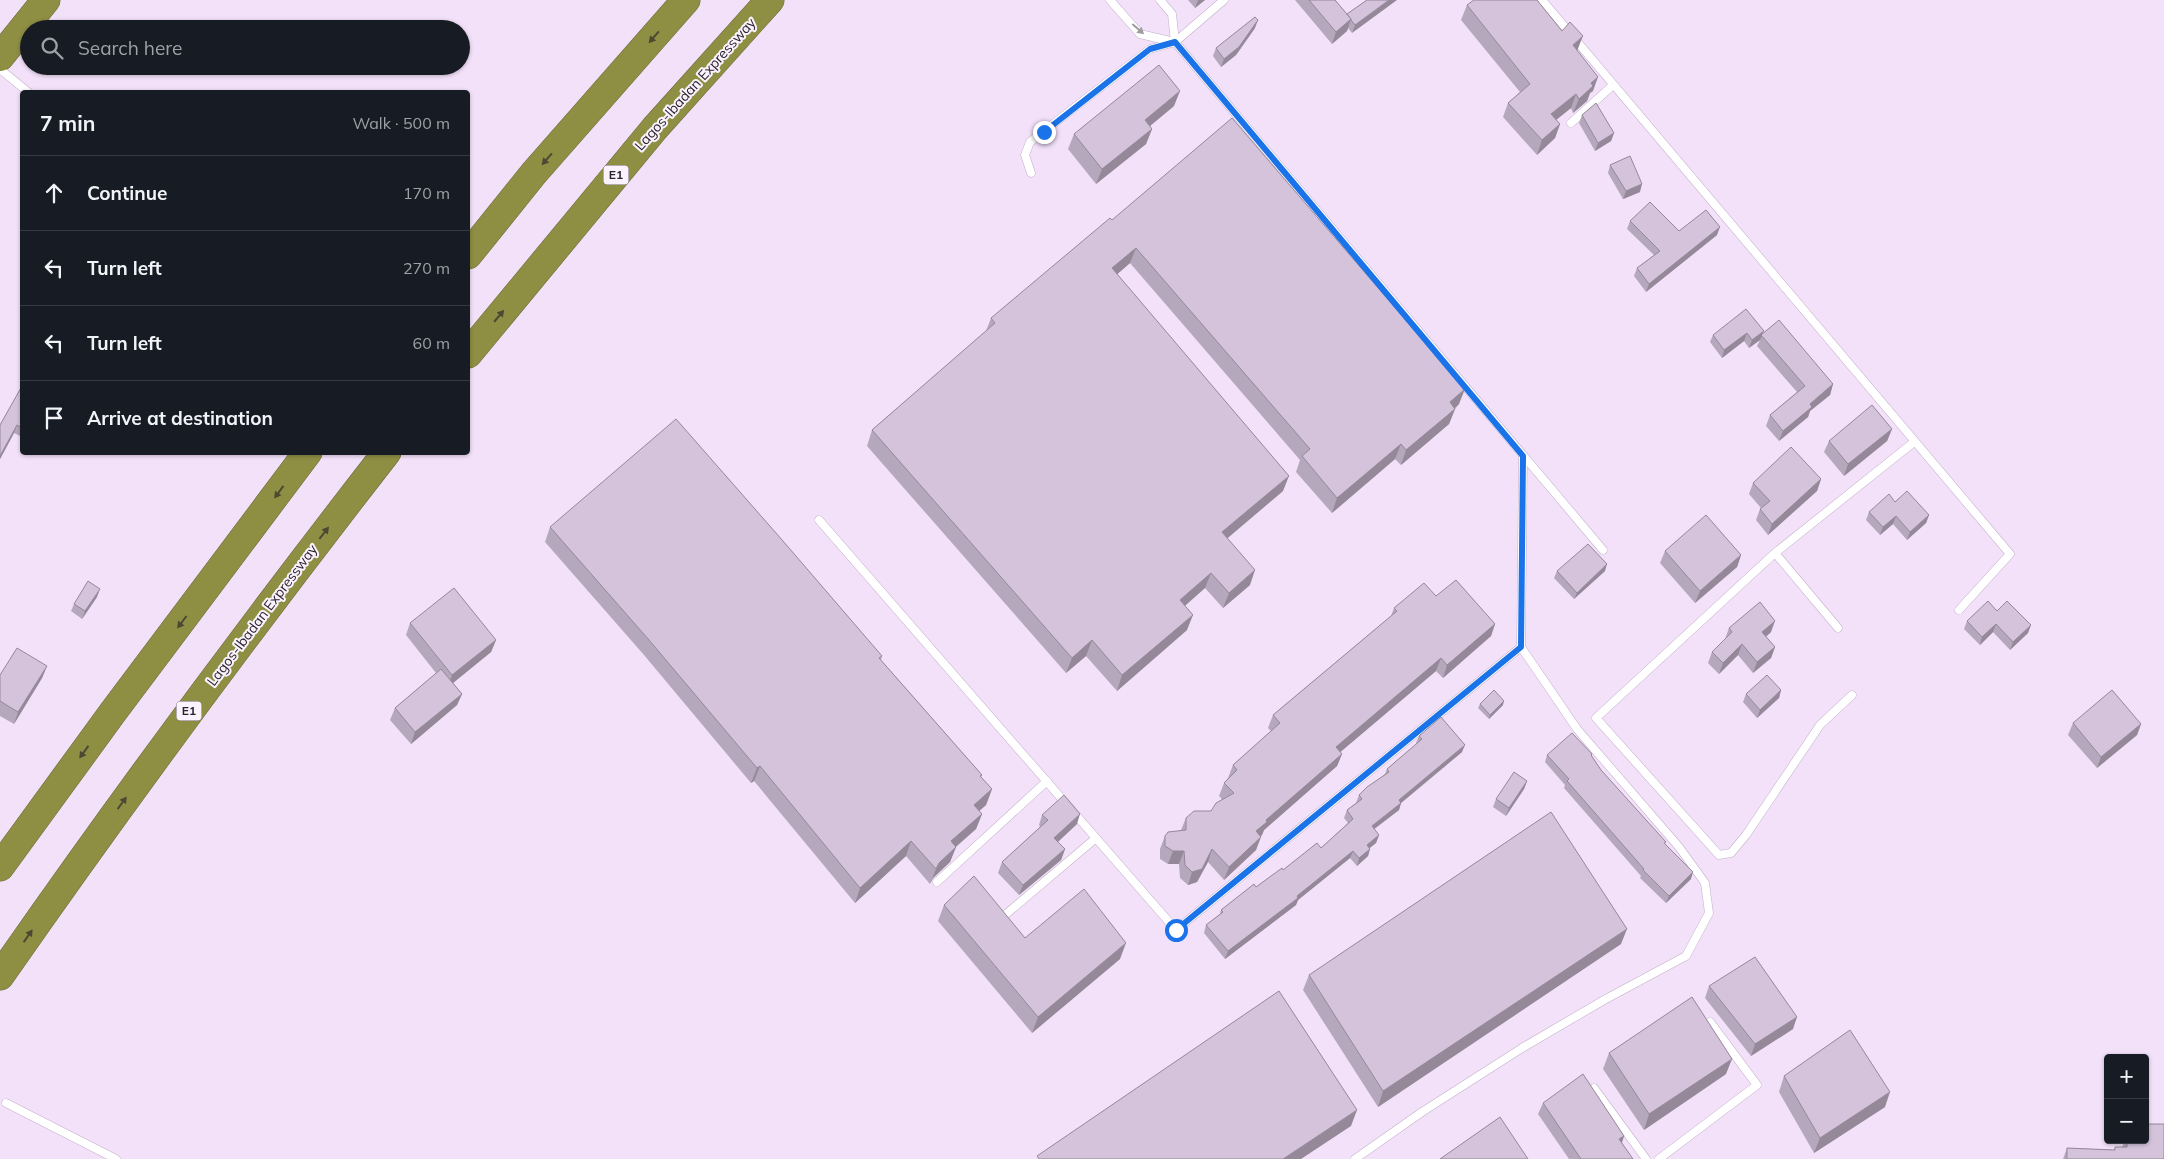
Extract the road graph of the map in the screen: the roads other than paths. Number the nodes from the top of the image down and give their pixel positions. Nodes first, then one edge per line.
1 (46, 0) edge
2 (686, 0) edge
3 (770, 0) edge
4 (1110, 0) edge
5 (1160, 0) edge
6 (1224, 0) edge
7 (1542, 0) edge
8 (30, 20) edge
9 (20, 32) edge
10 (1175, 42) junction
11 (0, 57) edge
12 (0, 69) edge
13 (1613, 85) junction
14 (26, 90) edge
15 (1571, 124) dead end
16 (1031, 173) dead end
17 (470, 253) edge
18 (470, 352) edge
19 (1914, 442) junction
20 (306, 455) edge
21 (385, 455) edge
22 (1523, 456) junction
23 (819, 520) dead end
24 (1603, 550) dead end
25 (1775, 553) junction
26 (1959, 610) dead end
27 (1838, 628) dead end
28 (1521, 647) junction
29 (1852, 695) dead end
30 (1047, 781) junction
31 (1096, 838) junction
32 (0, 867) edge
33 (937, 882) edge
34 (1005, 915) edge
35 (0, 976) edge
36 (1710, 1022) edge
37 (1594, 1088) edge
38 (6, 1103) dead end
39 (116, 1159) edge
40 (1356, 1159) edge
41 (1646, 1159) edge
42 (1659, 1159) edge

1 - 8 highway
2 -> 17 highway
18 -> 3 highway, Lagos-Ibadan Expressway / E1
4 -> 10 lane
5 - 10 lane
6 - 10 lane
7 - 13 lane
9 - 11 highway
10 - 16 lane
10 - 22 lane
12 - 14 lane
13 - 15 lane
13 - 19 lane
19 - 25 lane
19 - 26 lane
20 -> 32 highway
35 -> 21 highway, Lagos-Ibadan Expressway / E1
22 - 24 lane
22 - 28 lane
23 - 30 lane
25 - 27 lane
25 - 29 lane
28 - 31 lane
28 - 40 lane
30 - 31 lane
30 - 33 lane
31 - 34 lane
36 - 42 lane
37 - 41 lane
38 - 39 lane

